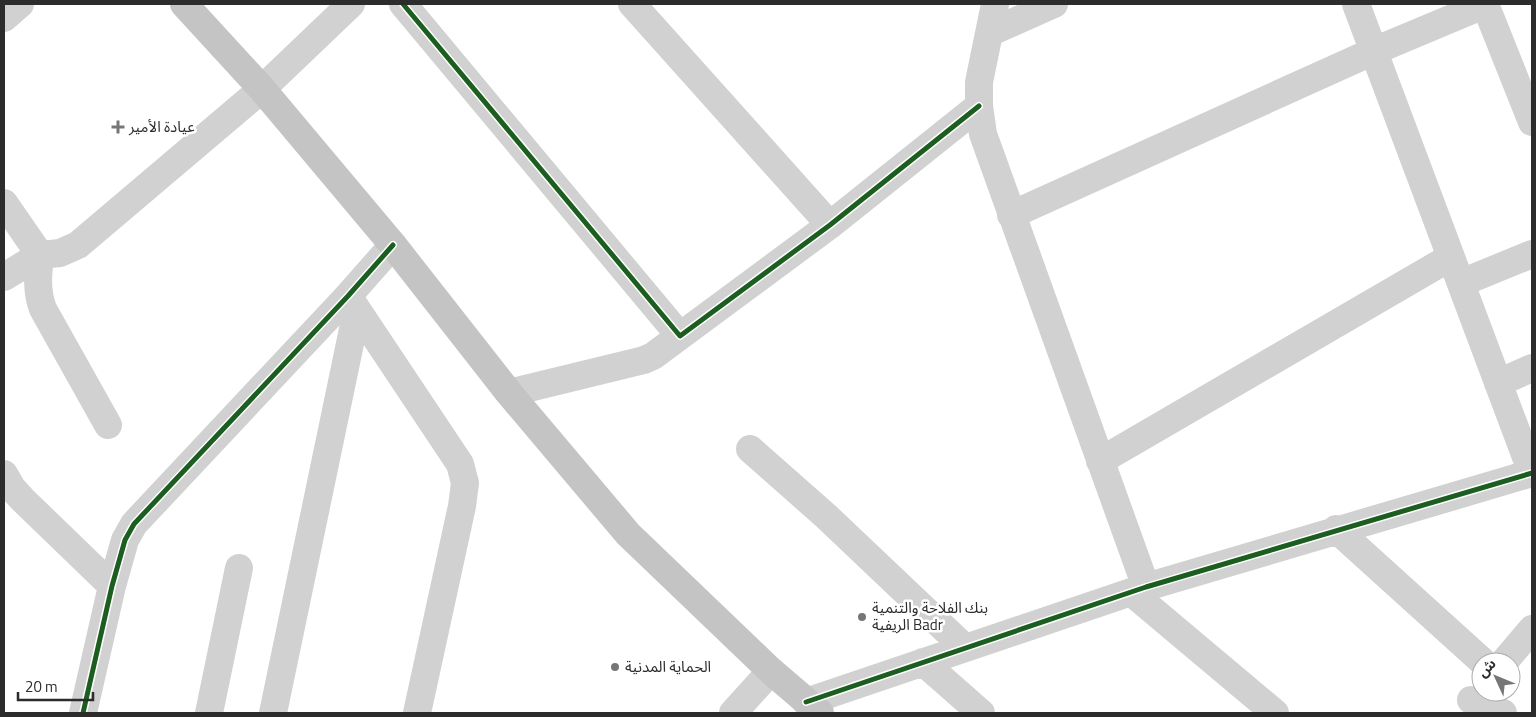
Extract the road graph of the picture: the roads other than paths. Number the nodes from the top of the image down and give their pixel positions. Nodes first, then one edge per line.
1 (20, 4) edge
2 (184, 4) edge
3 (351, 4) edge
4 (403, 4) edge
5 (632, 4) edge
6 (995, 4) edge
7 (1054, 4) edge
8 (1356, 4) edge
9 (1486, 4) edge
10 (4, 18) edge
11 (990, 32) junction
12 (1374, 51) junction
13 (262, 89) junction
14 (979, 106) junction
15 (1532, 118) edge
16 (4, 203) edge
17 (1011, 215) junction
18 (830, 225) junction
19 (393, 245) junction
20 (40, 254) junction
21 (1532, 254) edge
22 (1451, 257) junction
23 (4, 277) edge
24 (1461, 283) junction
25 (353, 303) junction
26 (680, 336) junction
27 (1532, 368) edge
28 (1498, 383) junction
29 (509, 393) junction
30 (108, 424) dead end
31 (750, 449) dead end
32 (1100, 461) junction
33 (1532, 473) edge
34 (4, 474) edge
35 (1336, 529) junction
36 (239, 568) dead end
37 (112, 586) junction
38 (1138, 589) junction
39 (1532, 629) edge
40 (965, 648) junction
41 (1471, 652) edge
42 (1512, 652) edge
43 (923, 662) junction
44 (771, 671) junction
45 (1470, 701) edge
46 (813, 707) edge
47 (84, 713) edge
48 (209, 713) edge
49 (273, 713) edge
50 (418, 713) edge
51 (733, 713) edge
52 (981, 713) edge
53 (1275, 713) edge
54 (1503, 713) edge

1 - 10 street
2 - 13 main road
3 - 13 street
4 - 26 street
5 - 18 street
6 - 11 street
7 - 11 street
8 - 12 street
9 - 12 street
9 - 15 street
11 - 14 street
12 - 17 street
12 - 22 street
13 - 19 main road
13 - 20 street
14 - 17 street
14 - 18 street
16 - 20 street
17 - 32 street
18 - 26 street
19 - 25 street
19 - 29 main road
20 - 23 street
20 - 30 street
21 - 24 street
22 - 24 street
22 - 32 street
24 - 28 street
25 - 37 street
25 - 49 street
25 - 50 street
26 - 29 street
27 - 28 street
28 - 33 street
29 - 44 main road
31 - 40 street
32 - 38 street
33 - 35 street
34 - 37 street
35 - 38 street
35 - 41 street
36 - 48 street
37 - 47 street
38 - 40 street
38 - 53 street
39 - 42 street
40 - 43 street
43 - 46 street
43 - 52 street
44 - 46 main road
44 - 51 street
45 - 54 street

